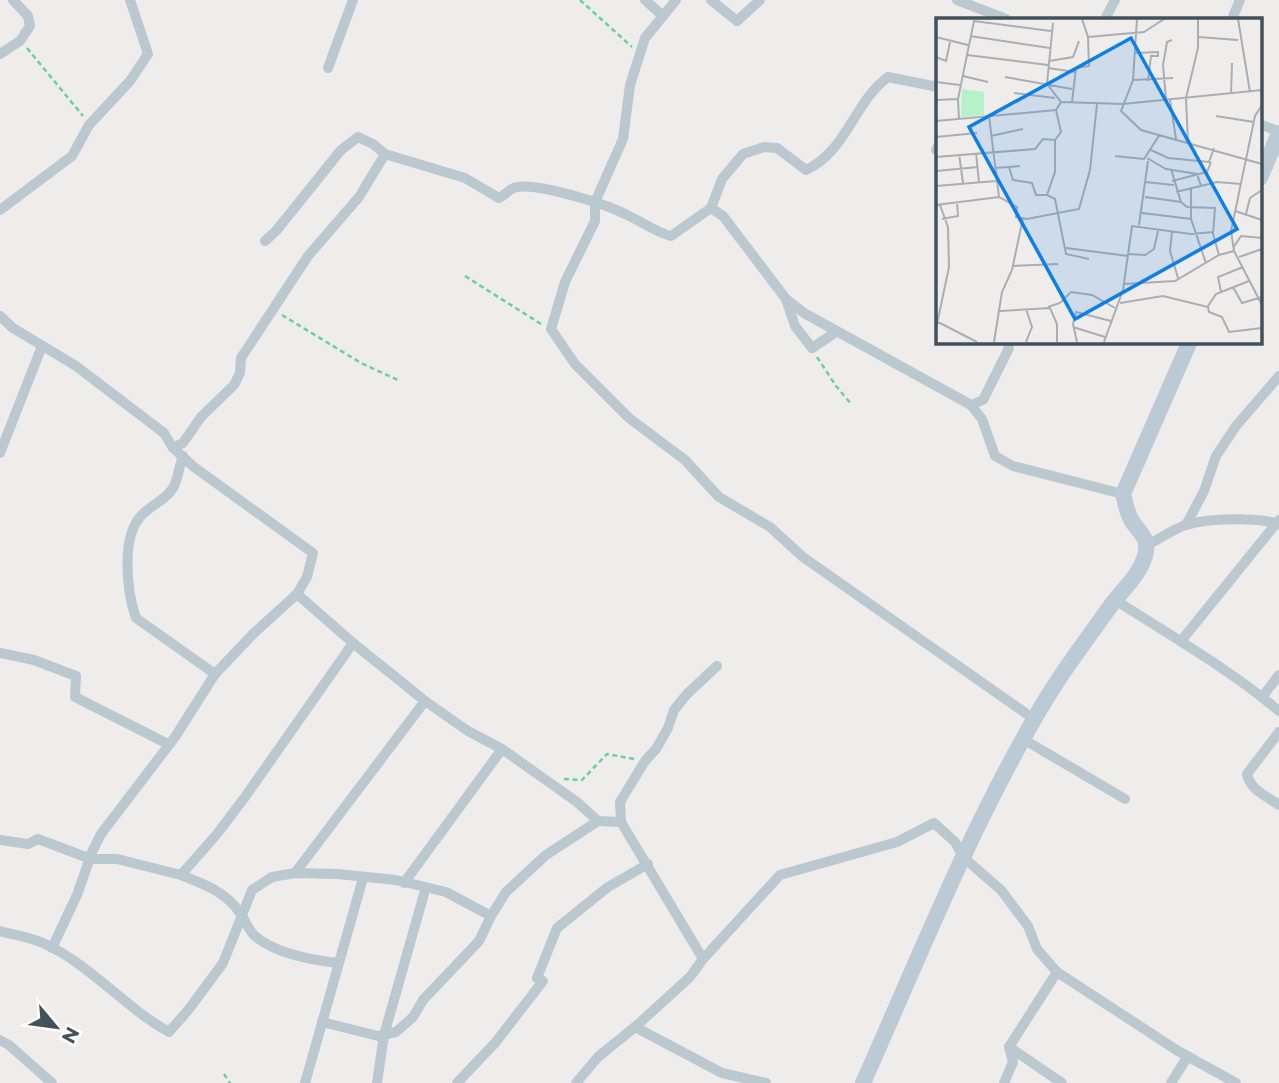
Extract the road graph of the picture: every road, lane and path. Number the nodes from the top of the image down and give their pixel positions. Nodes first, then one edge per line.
1 (13, 0) edge
2 (130, 0) edge
3 (353, 0) edge
4 (580, 0) edge
5 (645, 0) edge
6 (676, 0) edge
7 (711, 0) edge
8 (760, 0) edge
9 (957, 0) edge
10 (1115, 0) edge
11 (1240, 0) edge
12 (663, 16) junction
13 (1002, 18) edge
14 (1106, 18) edge
15 (1232, 18) edge
16 (20, 41) junction
17 (0, 54) edge
18 (640, 54) junction
19 (328, 68) dead end
20 (936, 87) edge
21 (89, 125) junction
22 (1262, 125) edge
23 (1279, 133) edge
24 (385, 154) junction
25 (1262, 173) edge
26 (595, 202) junction
27 (711, 208) junction
28 (0, 210) edge
29 (265, 241) dead end
30 (465, 276) dead end
31 (786, 299) junction
32 (273, 310) junction
33 (0, 316) edge
34 (551, 329) junction
35 (836, 332) junction
36 (1008, 343) edge
37 (1189, 343) edge
38 (42, 346) junction
39 (812, 348) junction
40 (1279, 376) edge
41 (400, 381) dead end
42 (852, 405) dead end
43 (971, 405) junction
44 (173, 448) junction
45 (0, 453) edge
46 (183, 456) junction
47 (1124, 494) junction
48 (1278, 522) edge
49 (1186, 525) junction
50 (1147, 545) junction
51 (297, 594) junction
52 (1115, 600) junction
53 (1181, 641) junction
54 (353, 643) junction
55 (0, 653) edge
56 (717, 666) dead end
57 (215, 674) junction
58 (1279, 675) edge
59 (1262, 697) junction
60 (425, 701) junction
61 (1279, 711) edge
62 (1034, 719) junction
63 (1279, 732) edge
64 (1023, 738) junction
65 (168, 744) junction
66 (502, 749) junction
67 (645, 761) junction
68 (553, 786) junction
69 (1125, 799) dead end
70 (1279, 805) edge
71 (598, 821) junction
72 (621, 822) junction
73 (0, 840) edge
74 (963, 857) junction
75 (91, 859) junction
76 (648, 864) junction
77 (295, 873) junction
78 (181, 875) junction
79 (363, 878) junction
80 (404, 883) junction
81 (426, 887) junction
82 (242, 915) junction
83 (491, 916) junction
84 (0, 931) edge
85 (52, 948) junction
86 (703, 959) junction
87 (338, 963) junction
88 (1057, 972) junction
89 (321, 1022) junction
90 (635, 1027) junction
91 (384, 1035) junction
92 (0, 1040) edge
93 (1009, 1047) junction
94 (1188, 1056) junction
95 (224, 1074) dead end
96 (581, 1081) edge
97 (52, 1083) edge
98 (229, 1083) edge
99 (305, 1083) edge
100 (377, 1083) edge
101 (457, 1083) edge
102 (766, 1083) edge
103 (863, 1083) edge
104 (1004, 1083) edge
105 (1062, 1083) edge
106 (1171, 1083) edge
107 (1236, 1083) edge

1 - 16 street
2 - 21 street
3 - 19 street
4 - 18 path
5 - 12 street
6 - 12 street
7 - 8 street
9 - 13 street
10 - 14 street
11 - 15 street
12 - 18 street
16 - 17 street
16 - 21 path
18 - 26 street
20 - 27 street
21 - 28 street
22 - 23 street
23 - 25 street
24 - 26 street
24 - 29 street
24 - 32 street
26 - 27 street
26 - 34 street
27 - 31 street
30 - 34 path
31 - 35 street
31 - 39 street
32 - 41 path
32 - 44 street
33 - 38 street
34 - 62 street
35 - 39 street
35 - 43 street
36 - 43 street
37 - 47 street
38 - 44 street
38 - 45 street
39 - 42 path
40 - 49 street
43 - 47 street
44 - 46 street
46 - 51 street
46 - 57 street
47 - 50 street
48 - 49 street
48 - 53 street
49 - 50 street
50 - 52 street
51 - 54 street
51 - 57 street
52 - 53 street
52 - 62 street
53 - 59 street
54 - 60 street
54 - 78 street
55 - 65 street
56 - 67 street
57 - 65 street
58 - 59 street
59 - 61 street
60 - 66 street
60 - 77 street
62 - 64 street
63 - 70 street
64 - 69 street
64 - 74 street
65 - 75 street
66 - 68 street
66 - 80 street
67 - 68 path
67 - 72 street
68 - 71 street
71 - 72 street
71 - 83 street
72 - 76 street
73 - 75 street
74 - 86 street
74 - 88 street
74 - 103 street
75 - 78 street
75 - 85 street
76 - 86 street
76 - 101 street
77 - 79 street
77 - 82 street
78 - 82 street
79 - 80 street
79 - 87 street
80 - 81 street
81 - 83 street
81 - 91 street
82 - 85 street
82 - 87 street
83 - 91 street
84 - 85 street
86 - 90 street
87 - 89 street
88 - 93 street
88 - 94 street
89 - 91 street
89 - 99 street
90 - 96 street
90 - 102 street
91 - 100 street
92 - 97 street
93 - 104 street
93 - 105 street
94 - 106 street
94 - 107 street
95 - 98 path

